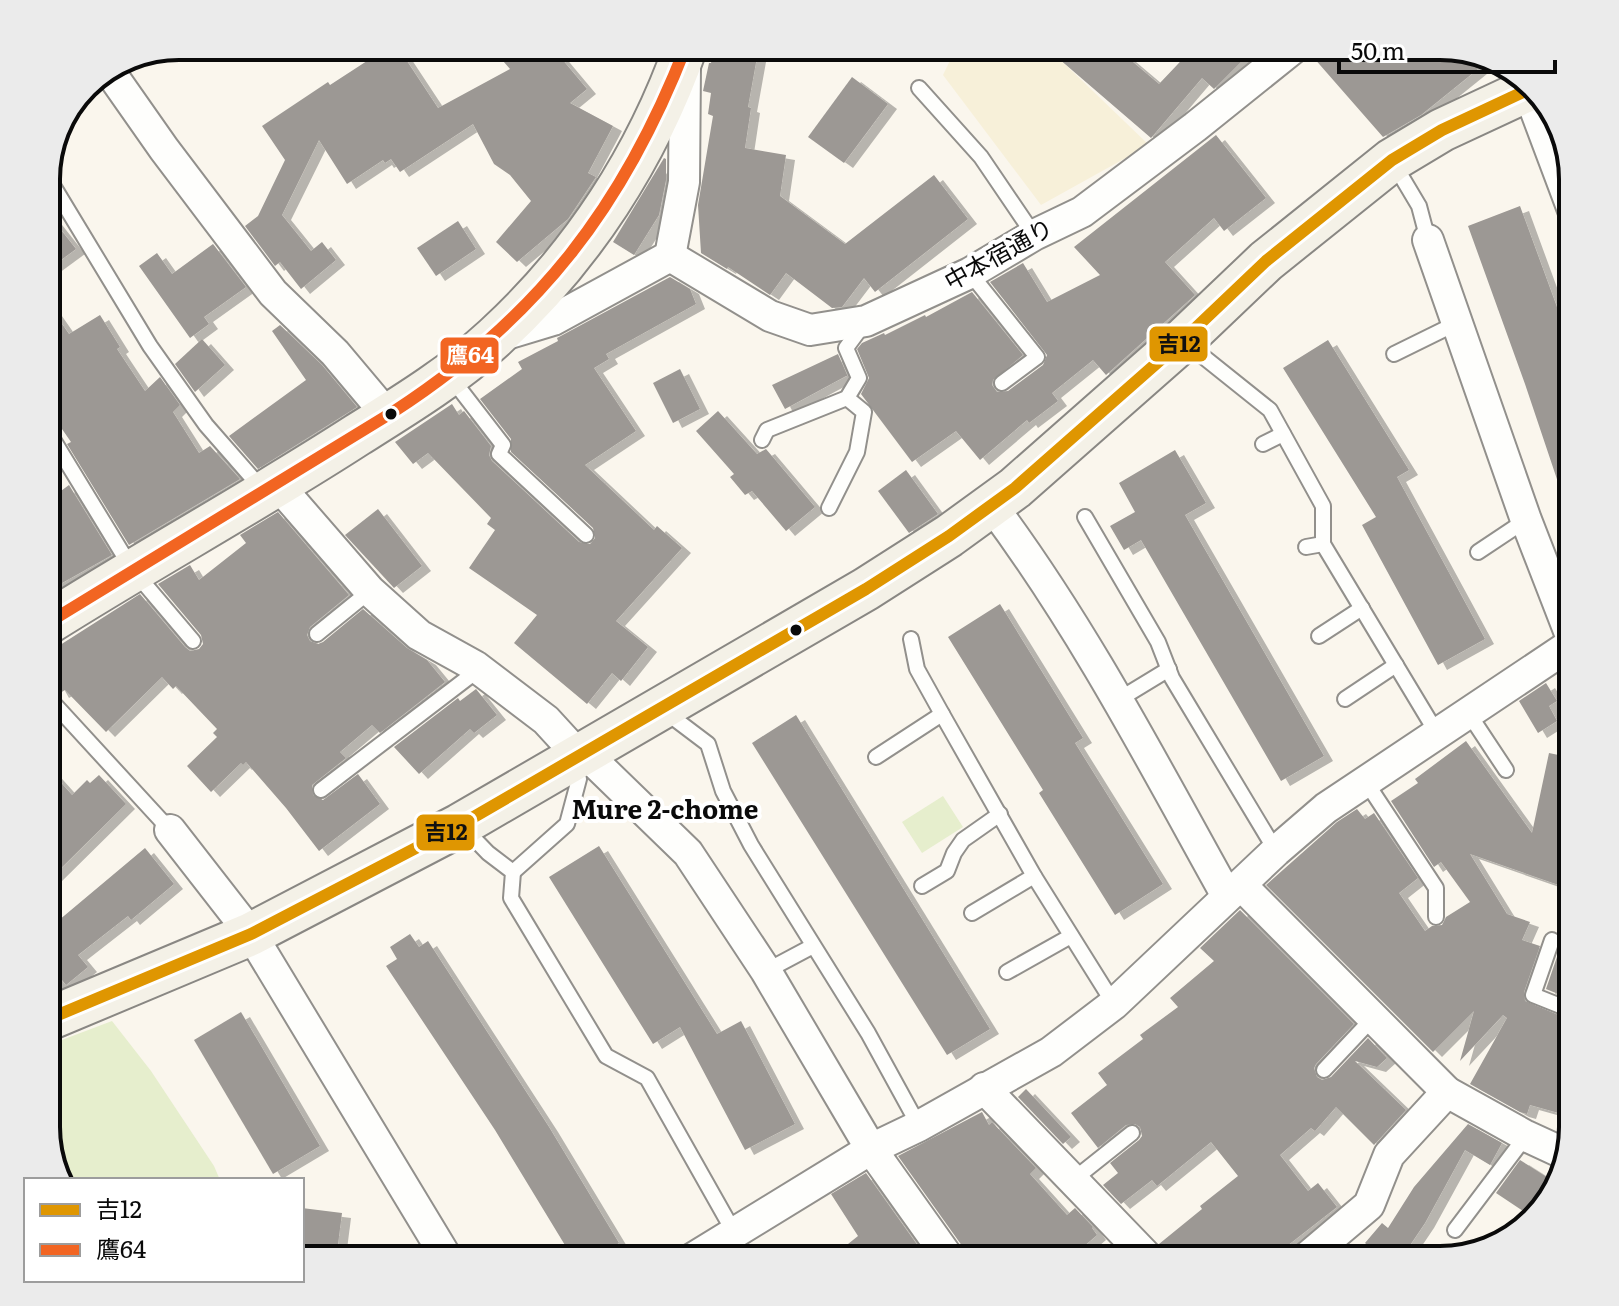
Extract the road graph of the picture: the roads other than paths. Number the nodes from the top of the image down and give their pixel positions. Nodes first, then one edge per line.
1 (681, 60) edge
2 (686, 60) edge
3 (1279, 60) edge
4 (115, 79) edge
5 (919, 88) dead end
6 (1519, 89) edge
7 (1537, 111) edge
8 (1392, 160) junction
9 (1558, 169) edge
10 (60, 197) edge
11 (1034, 235) junction
12 (1428, 240) joint
13 (670, 256) junction
14 (970, 273) junction
15 (866, 321) junction
16 (1457, 323) junction
17 (494, 338) junction
18 (1183, 340) junction
19 (1394, 354) dead end
20 (449, 375) junction
21 (1002, 383) dead end
22 (847, 398) junction
23 (388, 416) junction
24 (1283, 434) junction
25 (762, 440) dead end
26 (1263, 444) dead end
27 (60, 451) edge
28 (272, 489) junction
29 (992, 506) junction
30 (829, 508) dead end
31 (1085, 517) dead end
32 (1526, 520) junction
33 (586, 535) dead end
34 (1323, 544) junction
35 (1306, 547) dead end
36 (1478, 552) dead end
37 (132, 569) junction
38 (370, 591) junction
39 (1559, 606) edge
40 (1362, 608) junction
41 (60, 615) edge
42 (317, 634) dead end
43 (1319, 636) dead end
44 (911, 639) dead end
45 (193, 641) dead end
46 (1559, 652) edge
47 (1396, 665) junction
48 (1169, 669) junction
49 (478, 670) junction
50 (1345, 699) dead end
51 (1118, 700) junction
52 (660, 708) junction
53 (60, 710) edge
54 (942, 714) junction
55 (1469, 714) junction
56 (1438, 735) junction
57 (876, 757) dead end
58 (581, 763) junction
59 (1506, 770) dead end
60 (1366, 782) junction
61 (321, 790) dead end
62 (1000, 814) junction
63 (460, 825) junction
64 (170, 830) joint
65 (1276, 851) junction
66 (513, 872) junction
67 (1034, 876) junction
68 (922, 886) dead end
69 (1234, 891) junction
70 (972, 913) dead end
71 (1436, 917) dead end
72 (251, 934) junction
73 (1071, 936) junction
74 (1552, 940) dead end
75 (813, 946) junction
76 (766, 971) junction
77 (1007, 972) dead end
78 (1114, 1004) junction
79 (1559, 1005) edge
80 (60, 1014) edge
81 (1372, 1019) junction
82 (1324, 1070) dead end
83 (984, 1088) junction
84 (1447, 1092) junction
85 (919, 1126) junction
86 (1132, 1133) dead end
87 (1526, 1136) junction
88 (871, 1149) junction
89 (1557, 1150) edge
90 (1073, 1180) junction
91 (1455, 1230) dead end
92 (735, 1234) junction
93 (440, 1246) edge
94 (714, 1246) edge
95 (940, 1246) edge
96 (1137, 1246) edge
97 (1321, 1246) edge

1 - 17 street
2 - 13 street
3 - 11 street, 中本宿通り
4 - 23 street
5 - 11 lane
6 - 8 street
7 - 9 street
8 - 12 lane
8 - 18 street
10 - 28 lane
11 - 14 street, 中本宿通り
12 - 16 street
13 - 15 street, 中本宿通り
13 - 17 street
14 - 15 street, 中本宿通り
14 - 21 lane
15 - 22 lane
16 - 19 lane
16 - 32 street
17 - 20 street
18 - 24 lane
18 - 29 street
20 - 23 street
20 - 33 lane
22 - 25 lane
22 - 30 lane
23 - 28 street
24 - 26 lane
24 - 34 lane
27 - 37 lane
28 - 37 street
28 - 38 street
29 - 51 street
29 - 52 street
31 - 48 lane
32 - 36 lane
32 - 39 street
34 - 35 lane
34 - 40 lane
37 - 41 street
37 - 45 lane
38 - 42 lane
38 - 49 street
40 - 43 lane
40 - 47 lane
44 - 54 lane
46 - 55 street
47 - 50 lane
47 - 56 lane
48 - 51 lane
48 - 65 lane
49 - 58 street
49 - 61 lane
51 - 69 street
52 - 58 street
52 - 75 lane
53 - 64 lane
54 - 57 lane
54 - 62 lane
55 - 56 street
55 - 59 lane
56 - 60 street
58 - 63 street
58 - 66 lane
58 - 76 street
60 - 65 street
60 - 71 lane
62 - 67 lane
62 - 68 lane
63 - 66 lane
63 - 72 street
64 - 72 street
65 - 69 street
66 - 92 lane
67 - 70 lane
67 - 73 lane
69 - 78 street
69 - 81 street
72 - 80 street
72 - 93 street
73 - 77 lane
73 - 78 lane
74 - 79 lane
75 - 76 lane
75 - 85 lane
76 - 88 street
78 - 83 street
81 - 82 lane
81 - 84 street
83 - 85 street
83 - 90 street
84 - 87 street
84 - 97 street
85 - 88 street
86 - 90 lane
87 - 89 street
87 - 91 lane
88 - 92 street
88 - 95 street
90 - 96 street
92 - 94 street

